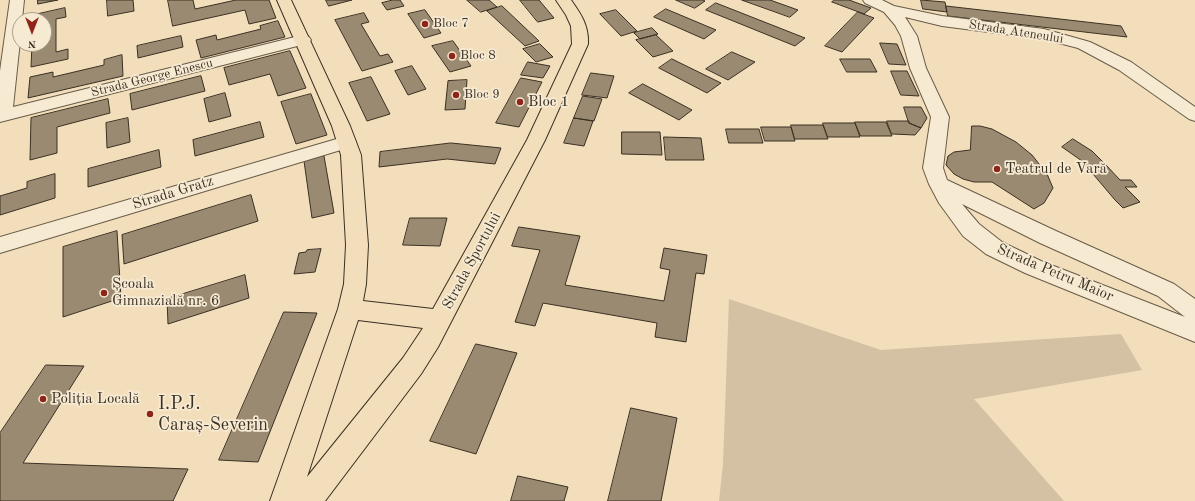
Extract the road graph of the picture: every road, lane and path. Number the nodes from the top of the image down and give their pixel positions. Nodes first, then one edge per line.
1 (17, 0) edge
2 (284, 0) edge
3 (563, 0) edge
4 (870, 0) edge
5 (889, 9) junction
6 (303, 40) junction
7 (2, 115) edge
8 (1195, 115) edge
9 (347, 142) junction
10 (939, 184) junction
11 (0, 245) edge
12 (350, 309) junction
13 (1195, 312) edge
14 (440, 320) junction
15 (1195, 332) edge
16 (285, 501) edge
17 (307, 501) edge

1 - 7 street
2 - 6 main road
3 - 14 main road, Strada Sportului
4 - 5 street, Strada Petru Maior
5 - 8 street, Strada Ateneului
5 - 10 street, Strada Petru Maior
6 - 7 street, Strada George Enescu
6 - 9 main road
9 - 11 street, Strada Gratz
9 - 12 main road
10 - 13 street, Strada Petru Maior
10 - 15 street, Strada Petru Maior
12 - 14 main road
12 - 16 main road
14 - 17 main road, Strada Sportului

